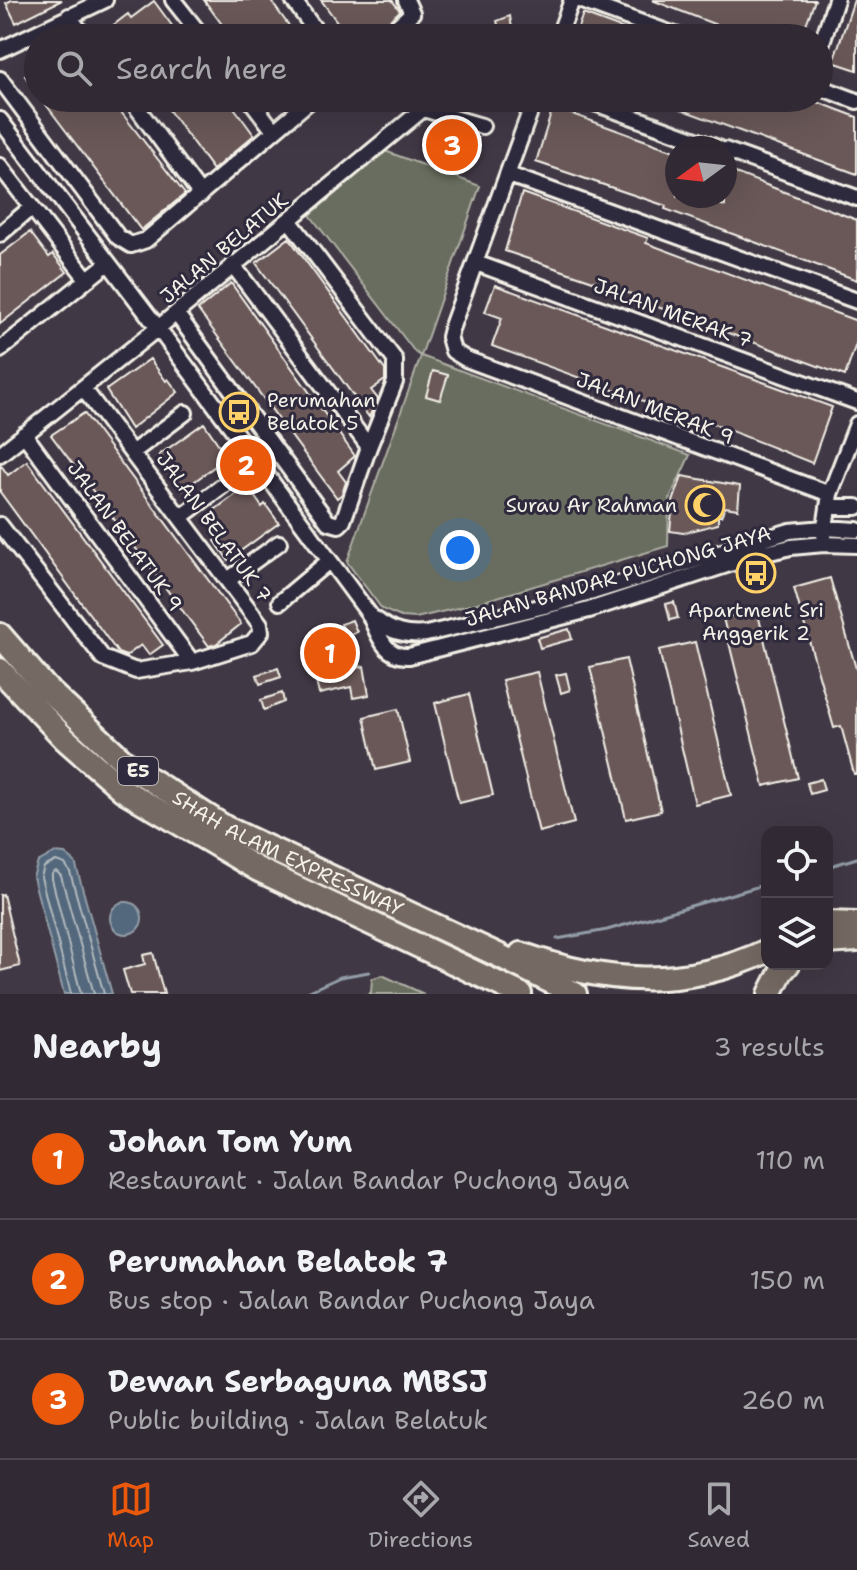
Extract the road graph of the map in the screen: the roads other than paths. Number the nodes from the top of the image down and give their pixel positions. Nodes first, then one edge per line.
1 (105, 0) edge
2 (173, 0) edge
3 (293, 0) edge
4 (406, 0) edge
5 (572, 0) edge
6 (579, 0) edge
7 (836, 0) edge
8 (69, 16) junction
9 (53, 24) edge
10 (75, 24) edge
11 (192, 24) edge
12 (311, 24) edge
13 (400, 24) edge
14 (563, 24) edge
15 (645, 24) edge
16 (828, 24) edge
17 (24, 38) edge
18 (0, 50) edge
19 (0, 79) edge
20 (833, 92) edge
21 (857, 101) edge
22 (24, 111) edge
23 (25, 112) edge
24 (140, 112) edge
25 (260, 112) edge
26 (296, 112) edge
27 (419, 112) edge
28 (433, 112) edge
29 (530, 112) edge
30 (619, 112) edge
31 (0, 120) edge
32 (482, 126) dead end
33 (274, 131) junction
34 (685, 136) edge
35 (737, 154) edge
36 (0, 166) edge
37 (509, 175) junction
38 (201, 195) junction
39 (857, 198) edge
40 (32, 207) junction
41 (289, 220) junction
42 (0, 234) edge
43 (108, 263) junction
44 (476, 263) junction
45 (233, 265) junction
46 (87, 279) junction
47 (857, 301) edge
48 (176, 313) junction
49 (158, 328) junction
50 (0, 350) edge
51 (83, 388) junction
52 (857, 402) edge
53 (185, 413) dead end
54 (857, 424) edge
55 (24, 434) junction
56 (369, 447) junction
57 (133, 452) junction
58 (0, 454) edge
59 (233, 478) dead end
60 (829, 500) junction
61 (857, 507) edge
62 (182, 516) junction
63 (0, 525) edge
64 (824, 528) junction
65 (857, 530) edge
66 (279, 543) dead end
67 (824, 544) junction
68 (857, 545) edge
69 (329, 561) junction
70 (228, 580) junction
71 (280, 602) dead end
72 (369, 614) junction
73 (0, 635) edge
74 (192, 662) junction
75 (0, 670) edge
76 (833, 923) edge
77 (857, 924) edge
78 (857, 940) edge
79 (833, 942) edge
80 (761, 954) edge
81 (500, 956) junction
82 (783, 970) edge
83 (512, 992) edge
84 (575, 994) edge
85 (770, 994) edge

1 - 8 street
2 - 11 street
3 - 12 street
4 - 13 street
5 - 14 street
6 - 15 street
7 - 16 street
8 - 9 street
8 - 10 street
17 - 18 street
19 - 22 street
20 - 21 street
23 - 38 street
24 - 38 street
25 - 33 street
26 - 33 street
27 - 41 street, JALAN BELATUK
28 - 32 street, JALAN BELATUK
29 - 37 street
30 - 34 street
31 - 43 street, JALAN BANDAR PUCHONG JAYA
33 - 38 street
35 - 39 street
36 - 40 street
37 - 44 street
37 - 47 street
40 - 42 street
40 - 46 street
41 - 45 street, JALAN BELATUK
41 - 56 street
43 - 46 street
43 - 49 street, JALAN BANDAR PUCHONG JAYA
44 - 52 street, JALAN MERAK 7
44 - 60 street, JALAN MERAK 9
45 - 48 street, JALAN BELATUK
45 - 56 street
46 - 50 street
48 - 49 street, JALAN BELATUK
48 - 56 street
49 - 51 street, JALAN BELATUK
49 - 69 street, JALAN BANDAR PUCHONG JAYA
51 - 55 street, JALAN BELATUK
51 - 57 street, JALAN BELATUK 7
53 - 57 street
54 - 60 street
55 - 58 street, JALAN BELATUK
55 - 74 street, JALAN BELATUK 9
57 - 62 street, JALAN BELATUK 7
59 - 62 street
60 - 61 street
60 - 64 street
62 - 70 street, JALAN BELATUK 7
63 - 74 street
64 - 65 street, JALAN BANDAR PUCHONG JAYA
64 - 67 street
64 - 72 street, JALAN BANDAR PUCHONG JAYA
66 - 70 street
67 - 68 street, JALAN BANDAR PUCHONG JAYA
67 - 72 street, JALAN BANDAR PUCHONG JAYA
69 - 71 street
69 - 72 street, JALAN BANDAR PUCHONG JAYA
70 - 74 street, JALAN BELATUK 7
73 - 81 highway, SHAH ALAM EXPRESSWAY / E5
75 - 83 highway, SHAH ALAM EXPRESSWAY / E5
76 - 77 highway
78 - 79 highway
80 - 81 highway
81 - 84 highway, SHAH ALAM EXPRESSWAY / E5
82 - 85 highway

